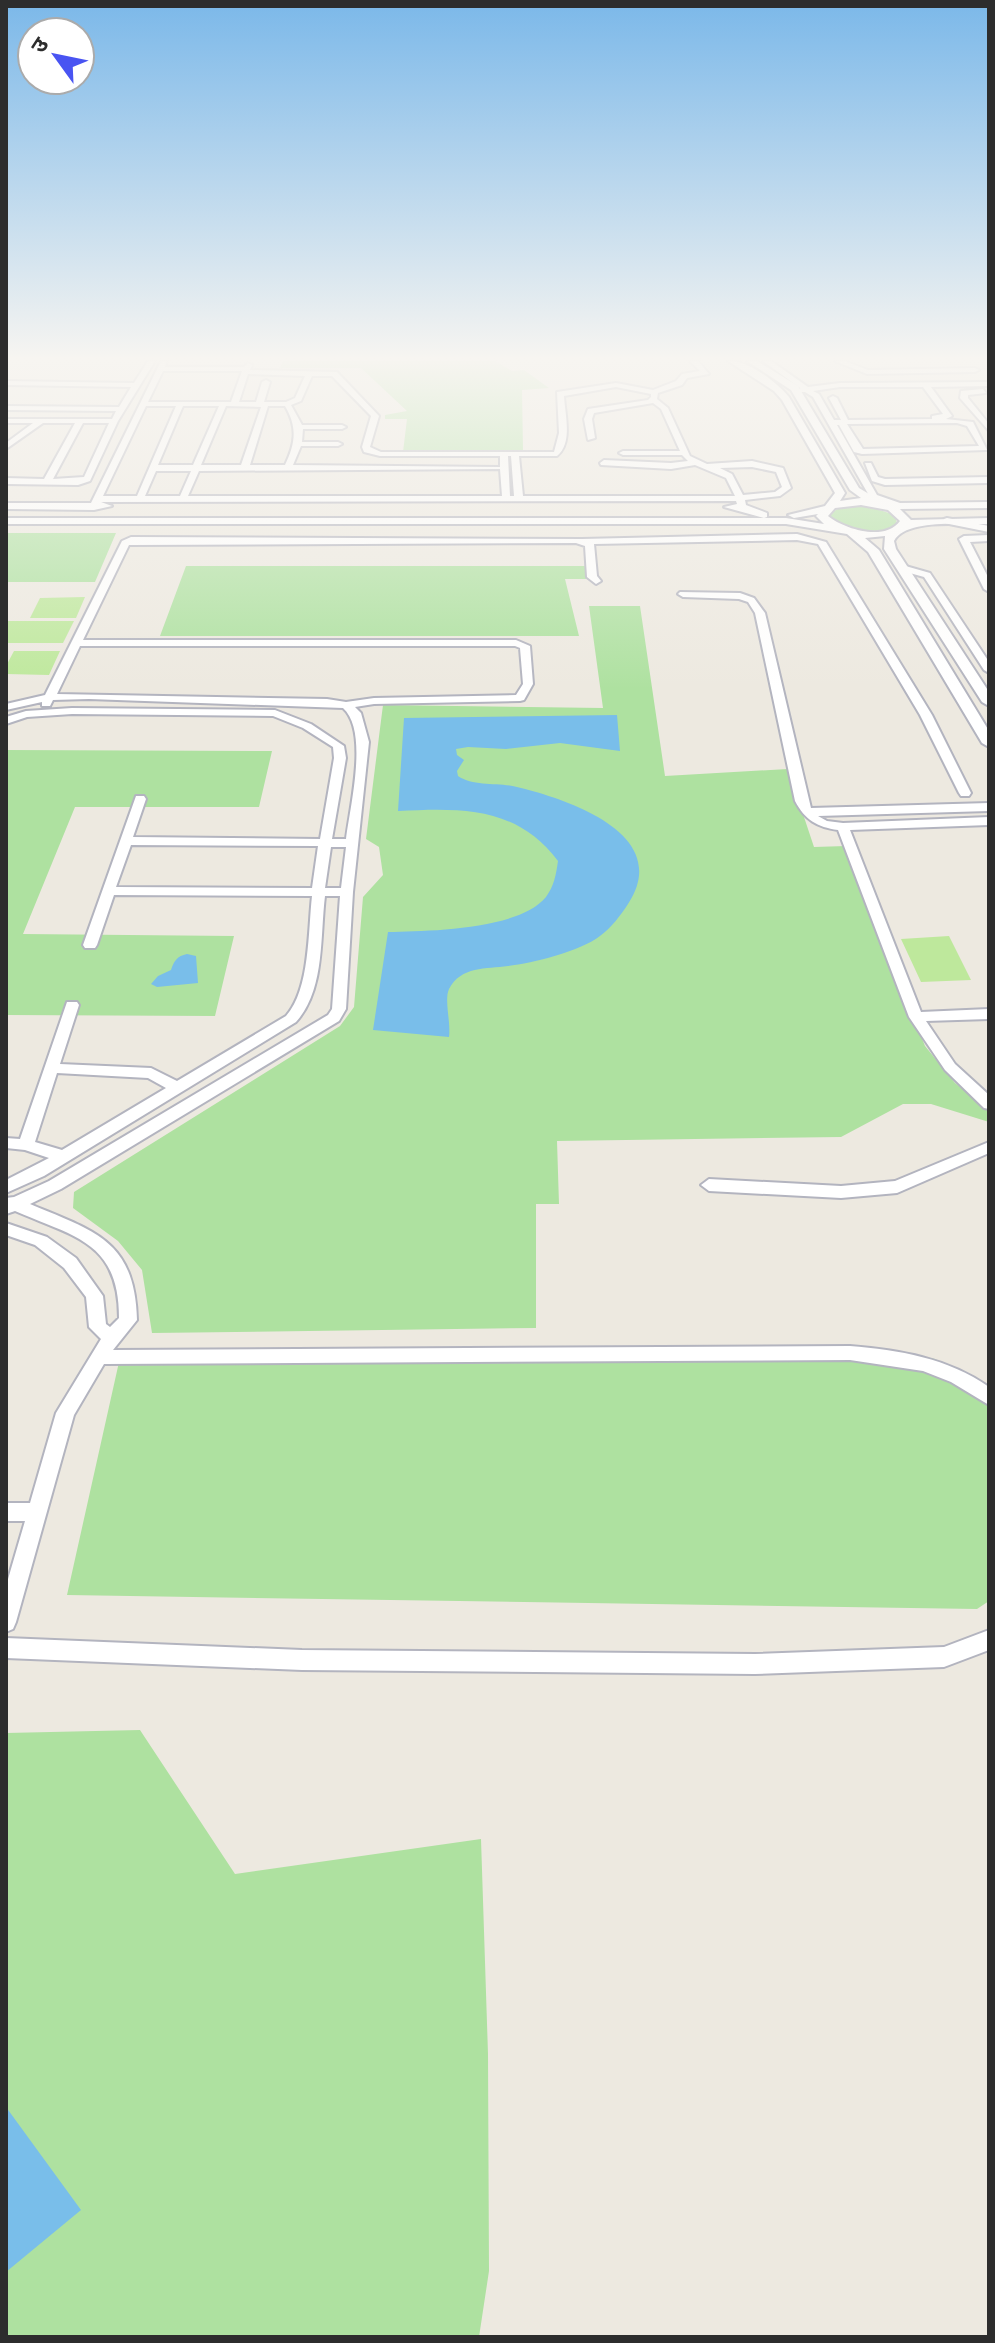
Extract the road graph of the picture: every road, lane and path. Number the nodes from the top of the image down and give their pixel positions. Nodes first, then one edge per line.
1 (53, 470) edge
2 (91, 470) edge
3 (111, 470) edge
4 (154, 470) edge
5 (193, 470) edge
6 (505, 470) edge
7 (516, 470) edge
8 (720, 470) edge
9 (780, 470) edge
10 (827, 470) edge
11 (844, 470) edge
12 (855, 470) edge
13 (860, 470) edge
14 (872, 470) edge
15 (724, 472) junction
16 (848, 478) junction
17 (989, 480) edge
18 (6, 481) edge
19 (47, 482) junction
20 (140, 499) junction
21 (183, 499) junction
22 (506, 499) junction
23 (519, 499) junction
24 (741, 499) junction
25 (882, 505) junction
26 (970, 505) junction
27 (989, 505) edge
28 (6, 506) edge
29 (94, 506) junction
30 (829, 508) junction
31 (6, 514) edge
32 (764, 515) junction
33 (949, 518) junction
34 (989, 518) edge
35 (6, 521) edge
36 (989, 529) edge
37 (840, 530) junction
38 (898, 530) junction
39 (989, 538) edge
40 (585, 541) junction
41 (902, 568) junction
42 (596, 581) dead end
43 (989, 589) edge
44 (683, 594) dead end
45 (78, 643) junction
46 (988, 666) edge
47 (49, 697) junction
48 (282, 699) junction
49 (989, 702) edge
50 (346, 705) junction
51 (6, 707) edge
52 (43, 713) junction
53 (275, 713) junction
54 (6, 721) edge
55 (363, 742) junction
56 (989, 743) edge
57 (338, 746) junction
58 (965, 793) dead end
59 (140, 799) dead end
60 (989, 807) edge
61 (807, 811) junction
62 (989, 821) edge
63 (843, 827) junction
64 (125, 841) junction
65 (326, 843) junction
66 (353, 843) junction
67 (111, 891) junction
68 (347, 892) junction
69 (318, 893) junction
70 (90, 945) dead end
71 (72, 1005) dead end
72 (989, 1014) edge
73 (916, 1017) junction
74 (51, 1068) junction
75 (177, 1088) junction
76 (989, 1104) edge
77 (6, 1143) edge
78 (26, 1145) junction
79 (989, 1147) edge
80 (61, 1156) junction
81 (709, 1185) dead end
82 (6, 1187) edge
83 (9, 1204) edge
84 (6, 1229) edge
85 (111, 1337) junction
86 (97, 1357) junction
87 (989, 1397) edge
88 (6, 1512) edge
89 (37, 1512) junction
90 (6, 1622) edge
91 (989, 1640) edge
92 (6, 1648) edge

1 - 19 street
2 - 19 street
3 - 29 street
4 - 20 street
5 - 21 street
6 - 22 street
7 - 23 street
8 - 15 street
9 - 24 street
10 - 30 street
11 - 16 street
12 - 16 street
13 - 26 street
14 - 17 street
15 - 24 street
15 - 24 street
16 - 25 street
18 - 19 street
20 - 21 street
20 - 29 street
21 - 22 street
22 - 23 street
23 - 24 street
24 - 29 street
24 - 32 street
25 - 30 street
25 - 33 street
25 - 38 street
26 - 27 street
26 - 33 street
28 - 29 street
29 - 31 street
29 - 32 street
30 - 32 street
30 - 37 street
33 - 34 street
33 - 36 street
33 - 38 street
35 - 37 street
37 - 38 street
37 - 56 street
38 - 41 street
39 - 43 street
40 - 42 street
40 - 45 street
40 - 58 street
41 - 46 street
41 - 49 street
44 - 61 street
45 - 47 street
45 - 50 street
47 - 48 street
47 - 51 street
47 - 52 street
48 - 50 street
48 - 53 street
50 - 55 street
52 - 53 street
52 - 54 street
53 - 57 street
55 - 57 street
55 - 66 street
57 - 65 street
59 - 64 street
60 - 61 street
61 - 63 street
62 - 63 street
63 - 73 street
64 - 65 street
64 - 67 street
65 - 66 street
65 - 69 street
66 - 68 street
67 - 69 street
67 - 70 street
68 - 69 street
68 - 83 street
69 - 75 street
71 - 74 street
72 - 73 street
73 - 76 street
74 - 75 street
74 - 78 street
75 - 80 street
77 - 78 street
78 - 80 street
79 - 81 street
80 - 82 street
83 - 85 street
84 - 85 street
85 - 86 street
86 - 87 street
86 - 89 street
88 - 89 street
89 - 90 street
91 - 92 street

